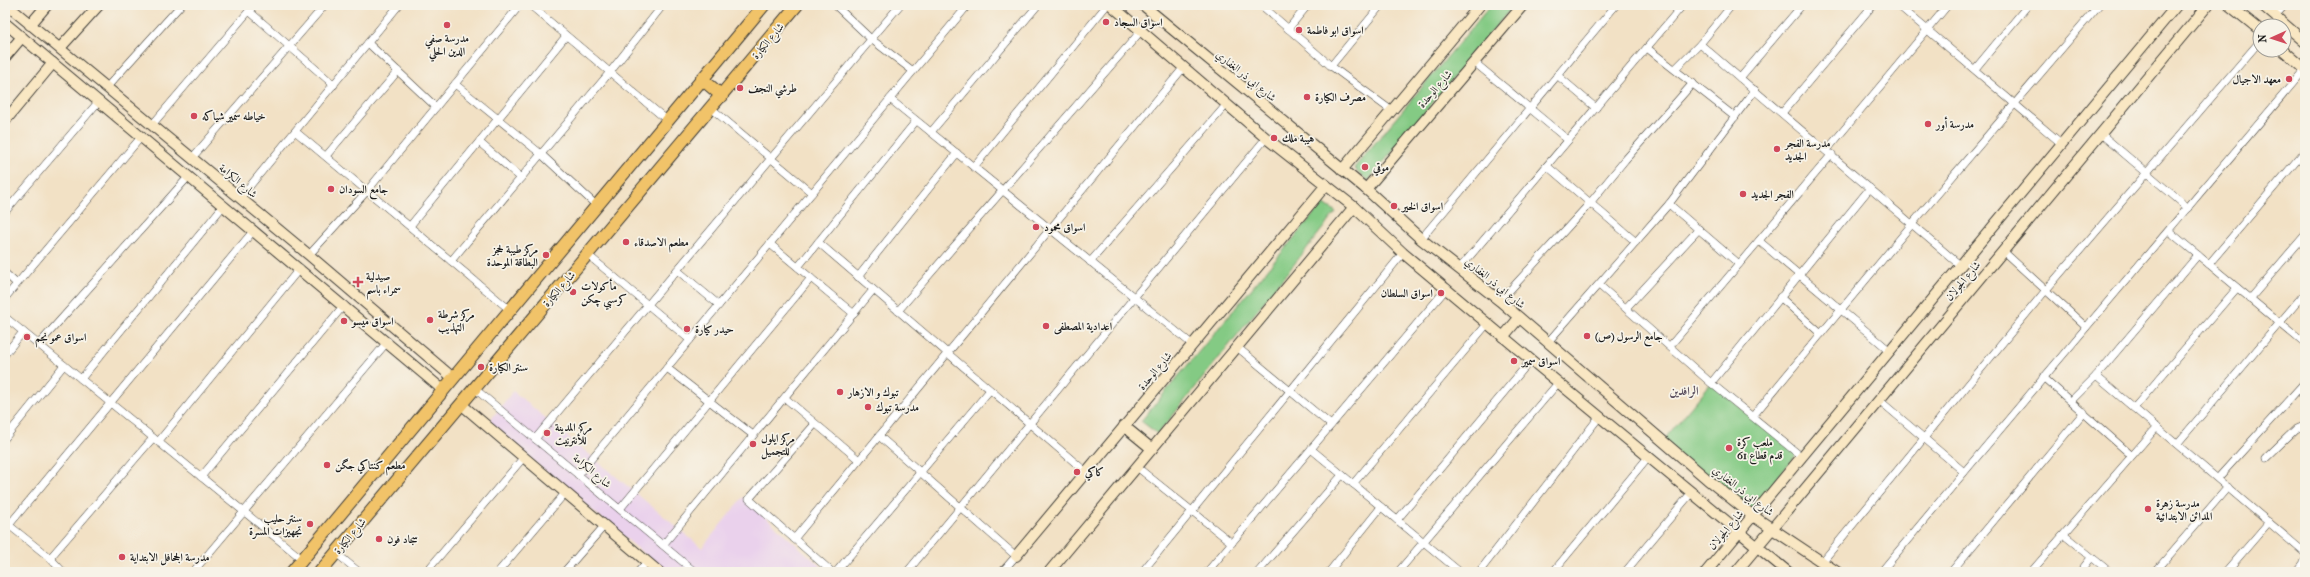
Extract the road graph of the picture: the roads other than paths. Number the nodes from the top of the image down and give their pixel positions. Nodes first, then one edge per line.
1 (7, 5) edge
2 (47, 5) edge
3 (98, 5) edge
4 (181, 5) edge
5 (254, 5) edge
6 (325, 5) edge
7 (399, 5) edge
8 (520, 5) edge
9 (530, 5) edge
10 (663, 5) edge
11 (764, 5) edge
12 (797, 5) edge
13 (835, 5) edge
14 (900, 5) edge
15 (968, 5) edge
16 (1038, 5) edge
17 (1109, 5) edge
18 (1143, 5) edge
19 (1261, 5) edge
20 (1308, 5) edge
21 (1381, 5) edge
22 (1479, 5) edge
23 (1523, 5) edge
24 (1616, 5) edge
25 (1683, 5) edge
26 (1732, 5) edge
27 (1802, 5) edge
28 (1873, 5) edge
29 (1898, 5) edge
30 (1948, 5) edge
31 (2028, 5) edge
32 (2099, 5) edge
33 (2177, 5) edge
34 (2208, 5) edge
35 (2229, 5) edge
36 (2262, 5) edge
37 (2284, 5) edge
38 (249, 11) junction
39 (2275, 16) junction
40 (5, 23) edge
41 (30, 24) junction
42 (2252, 24) edge
43 (1288, 29) junction
44 (1928, 29) junction
45 (1141, 31) junction
46 (566, 36) junction
47 (22, 38) junction
48 (872, 39) junction
49 (2305, 42) edge
50 (368, 43) junction
51 (1700, 44) junction
52 (290, 46) junction
53 (60, 48) junction
54 (1647, 48) junction
55 (2252, 50) edge
56 (5, 57) edge
57 (2292, 58) edge
58 (1474, 62) junction
59 (53, 63) junction
60 (1331, 66) junction
61 (1184, 67) junction
62 (1675, 69) junction
63 (1975, 69) junction
64 (2305, 69) edge
65 (398, 71) junction
66 (913, 71) junction
67 (610, 72) junction
68 (1557, 75) junction
69 (1740, 78) junction
70 (702, 79) junction
71 (1694, 83) junction
72 (455, 84) junction
73 (334, 85) junction
74 (107, 87) junction
75 (1755, 90) junction
76 (722, 96) junction
77 (890, 99) junction
78 (99, 101) junction
79 (2014, 102) junction
80 (1227, 104) junction
81 (436, 107) junction
82 (711, 108) junction
83 (1529, 108) junction
84 (1596, 108) junction
85 (1392, 111) junction
86 (1782, 113) junction
87 (1734, 117) junction
88 (498, 119) junction
89 (5, 121) edge
90 (668, 121) junction
91 (916, 121) junction
92 (152, 125) junction
93 (296, 132) junction
94 (931, 132) junction
95 (2101, 134) junction
96 (142, 136) junction
97 (1266, 138) junction
98 (1568, 140) junction
99 (479, 142) junction
100 (2062, 144) junction
101 (2305, 151) edge
102 (1829, 152) junction
103 (957, 153) junction
104 (541, 154) junction
105 (326, 156) junction
106 (192, 158) junction
107 (771, 159) junction
108 (1547, 166) junction
109 (974, 167) junction
110 (1342, 170) junction
111 (2146, 173) junction
112 (189, 176) junction
113 (521, 178) junction
114 (1326, 185) junction
115 (1870, 188) junction
116 (1366, 189) junction
117 (367, 191) junction
118 (1003, 191) junction
119 (812, 193) junction
120 (240, 198) junction
121 (1590, 203) junction
122 (1669, 204) junction
123 (224, 205) junction
124 (597, 206) junction
125 (251, 207) junction
126 (1354, 207) junction
127 (2188, 208) junction
128 (5, 212) edge
129 (242, 220) junction
130 (1912, 224) junction
131 (410, 226) junction
132 (1699, 228) junction
133 (1050, 229) junction
134 (254, 230) junction
135 (2169, 231) junction
136 (2305, 235) edge
137 (1421, 238) junction
138 (818, 242) junction
139 (1636, 242) junction
140 (1759, 242) junction
141 (770, 244) junction
142 (2003, 251) junction
143 (1403, 253) junction
144 (309, 255) junction
145 (588, 255) junction
146 (2198, 255) junction
147 (451, 261) junction
148 (1090, 262) junction
149 (1739, 264) junction
150 (2209, 264) junction
151 (1960, 266) junction
152 (798, 267) junction
153 (300, 268) junction
154 (1459, 269) junction
155 (677, 270) junction
156 (5, 273) edge
157 (1800, 273) junction
158 (858, 277) junction
159 (811, 278) junction
160 (17, 284) junction
161 (1599, 285) junction
162 (1447, 288) junction
163 (2237, 288) junction
164 (873, 290) junction
165 (2046, 290) junction
166 (2305, 293) edge
167 (1134, 297) junction
168 (1780, 297) junction
169 (5, 298) edge
170 (2250, 299) junction
171 (1500, 301) junction
172 (344, 305) junction
173 (719, 305) junction
174 (647, 306) junction
175 (1626, 308) junction
176 (1842, 309) junction
177 (510, 310) junction
178 (898, 311) junction
179 (854, 314) junction
180 (5, 317) edge
181 (1519, 318) junction
182 (1488, 323) junction
183 (2279, 323) junction
184 (2086, 327) junction
185 (23, 332) junction
186 (1821, 334) junction
187 (1503, 337) junction
188 (690, 340) junction
189 (388, 342) junction
190 (1548, 342) junction
191 (38, 344) junction
192 (2305, 344) edge
193 (1192, 345) junction
194 (1670, 346) junction
195 (1238, 347) junction
196 (1890, 350) junction
197 (947, 353) junction
198 (5, 354) edge
199 (1531, 360) junction
200 (64, 365) junction
201 (667, 368) junction
202 (2096, 376) junction
203 (2043, 377) junction
204 (452, 378) junction
205 (81, 380) junction
206 (2305, 382) edge
207 (1558, 383) junction
208 (1711, 384) junction
209 (474, 388) junction
210 (444, 390) junction
211 (990, 390) junction
212 (1290, 391) junction
213 (785, 398) junction
214 (1879, 400) junction
215 (2071, 401) junction
216 (710, 402) junction
217 (110, 403) junction
218 (461, 404) junction
219 (2134, 408) junction
220 (2084, 412) junction
221 (1600, 416) junction
222 (1753, 416) junction
223 (816, 424) junction
224 (1030, 424) junction
225 (1332, 425) junction
226 (2305, 425) edge
227 (1124, 426) junction
228 (2157, 427) junction
229 (753, 435) junction
230 (879, 436) junction
231 (1924, 437) junction
232 (5, 438) edge
233 (535, 439) junction
234 (156, 440) junction
235 (2176, 444) junction
236 (1152, 449) junction
237 (1311, 449) junction
238 (2131, 455) junction
239 (1649, 456) junction
240 (524, 457) junction
241 (1802, 457) junction
242 (2266, 458) dead end
243 (859, 460) junction
244 (1137, 467) junction
245 (920, 472) junction
246 (1086, 472) junction
247 (1964, 472) junction
248 (578, 475) junction
249 (1342, 475) junction
250 (201, 477) junction
251 (2218, 478) junction
252 (1353, 484) junction
253 (2228, 487) junction
254 (566, 492) junction
255 (1692, 492) junction
256 (1381, 507) junction
257 (960, 508) junction
258 (620, 509) junction
259 (1192, 511) junction
260 (244, 512) junction
261 (1753, 516) junction
262 (1397, 520) junction
263 (2268, 522) junction
264 (7, 524) edge
265 (605, 525) junction
266 (1772, 529) junction
267 (1740, 532) junction
268 (2064, 535) junction
269 (794, 539) junction
270 (1424, 542) junction
271 (1232, 543) junction
272 (663, 545) junction
273 (1757, 547) junction
274 (336, 553) junction
275 (2305, 553) edge
276 (1016, 556) junction
277 (50, 558) junction
278 (2091, 558) junction
279 (302, 559) junction
280 (647, 562) junction
281 (1822, 562) junction
282 (2305, 562) edge
283 (55, 569) edge
284 (2158, 571) edge
285 (63, 572) edge
286 (193, 572) edge
287 (292, 572) edge
288 (320, 572) edge
289 (358, 572) edge
290 (426, 572) edge
291 (498, 572) edge
292 (564, 572) edge
293 (638, 572) edge
294 (659, 572) edge
295 (695, 572) edge
296 (832, 572) edge
297 (836, 572) edge
298 (907, 572) edge
299 (1002, 572) edge
300 (1049, 572) edge
301 (1142, 572) edge
302 (1207, 572) edge
303 (1258, 572) edge
304 (1328, 572) edge
305 (1398, 572) edge
306 (1460, 572) edge
307 (1479, 572) edge
308 (1553, 572) edge
309 (1625, 572) edge
310 (1706, 572) edge
311 (1736, 572) edge
312 (1788, 572) edge
313 (1837, 572) edge
314 (1881, 572) edge
315 (1951, 572) edge
316 (2030, 572) edge
317 (2080, 572) edge
318 (2110, 572) edge
319 (2226, 572) edge
320 (2297, 572) edge

1 - 41 street, شارع الكرامة
2 - 41 street
3 - 53 street
4 - 74 street
5 - 38 street
6 - 52 street
7 - 50 street
8 - 72 street
9 - 46 street
10 - 67 street
11 - 70 main road, شارع الكيارة
12 - 76 main road, شارع الكيارة
13 - 48 street
14 - 48 street
15 - 66 street
16 - 94 street
17 - 45 street
17 - 109 street
18 - 110 street, شارع ابي ذر الغفاري
19 - 43 street
20 - 43 street
21 - 60 street
22 - 85 street, شارع الوحدة
23 - 58 street, شارع الوحدة
24 - 68 street
25 - 54 street
26 - 51 street
27 - 69 street
28 - 86 street
29 - 44 street
30 - 44 street
31 - 63 street
32 - 79 street
33 - 100 street, شارع الجولان
34 - 95 street, شارع الجولان
35 - 42 street
36 - 39 street
37 - 39 street
38 - 52 street
38 - 92 street
39 - 49 street
40 - 47 street
41 - 53 street, شارع الكرامة
43 - 60 street
44 - 63 street
44 - 102 street
45 - 61 street
45 - 118 street
46 - 67 street
46 - 88 street
47 - 56 street
47 - 59 street
48 - 66 street
48 - 107 street
50 - 65 street
50 - 73 street
51 - 62 street
51 - 69 street
52 - 73 street
52 - 106 street
53 - 74 street, شارع الكرامة
54 - 62 street
54 - 84 street
55 - 111 street
57 - 64 street
58 - 83 street
58 - 116 street, شارع الوحدة
59 - 78 street
59 - 89 street
60 - 85 street
61 - 80 street
61 - 133 street
62 - 71 street
63 - 79 street
64 - 127 street
65 - 81 street
65 - 105 street
66 - 77 street
67 - 90 street
67 - 104 street
68 - 83 street
68 - 84 street
69 - 75 street
70 - 76 main road
70 - 90 main road, شارع الكيارة
71 - 87 street
71 - 121 street
72 - 81 street
72 - 88 street
73 - 93 street
74 - 92 street, شارع الكرامة
75 - 86 street
75 - 87 street
76 - 82 main road, شارع الكيارة
77 - 91 street
77 - 119 street
78 - 96 street
78 - 128 street
79 - 100 street
79 - 130 street
80 - 97 street
80 - 148 street
81 - 117 street
82 - 107 street
82 - 145 main road, شارع الكيارة
83 - 98 street
83 - 137 street
84 - 98 street
85 - 110 street, شارع الوحدة
86 - 102 street
87 - 122 street
88 - 99 street
88 - 104 street
90 - 124 main road, شارع الكيارة
91 - 94 street
91 - 138 street
92 - 106 street, شارع الكرامة
93 - 105 street
93 - 120 street
94 - 103 street
95 - 111 street
95 - 142 street, شارع الجولان
96 - 112 street
96 - 160 street
97 - 114 street
97 - 167 street
98 - 108 street
99 - 113 street
99 - 131 street
100 - 151 street, شارع الجولان
101 - 150 street
102 - 115 street
102 - 140 street
103 - 109 street
103 - 158 street
104 - 113 street
104 - 124 street
105 - 117 street
106 - 120 street, شارع الكرامة
107 - 119 street
107 - 155 street
108 - 121 street
108 - 154 street
109 - 118 street
110 - 116 street, شارع ابي ذر الغفاري
111 - 127 street
111 - 165 street
112 - 123 street
112 - 191 street
113 - 147 street
114 - 126 street
114 - 193 street, شارع الوحدة
115 - 130 street
115 - 157 street
116 - 137 street, شارع ابي ذر الغفاري
117 - 131 street
117 - 144 street
118 - 133 street
118 - 178 street
119 - 141 street
120 - 125 street, شارع الكرامة
121 - 139 street
121 - 171 street
122 - 132 street
122 - 139 street
123 - 129 street
123 - 205 street
124 - 177 main road, شارع الكيارة
125 - 129 street
125 - 144 street, شارع الكرامة
126 - 143 street
126 - 195 street
127 - 135 street
129 - 134 street
130 - 151 street
130 - 176 street
131 - 147 street
132 - 149 street
132 - 175 street
133 - 148 street
133 - 197 street
134 - 153 street
134 - 217 street
135 - 146 street
135 - 184 street
136 - 170 street
137 - 154 street, شارع ابي ذر الغفاري
138 - 152 street
138 - 158 street
139 - 161 street
140 - 149 street
140 - 157 street
141 - 152 street
141 - 173 street
142 - 165 street
142 - 214 street, شارع الجولان
143 - 162 street
143 - 212 street
144 - 204 street, شارع الكرامة
145 - 174 street
145 - 209 main road, شارع الكيارة
146 - 150 street
146 - 202 street
147 - 177 street
148 - 167 street
149 - 194 street
150 - 163 street
151 - 196 street, شارع الجولان
152 - 159 street
153 - 172 street
153 - 234 street
154 - 171 street, شارع ابي ذر الغفاري
155 - 173 street
155 - 174 street
156 - 160 street
157 - 168 street
157 - 176 street
158 - 164 street
159 - 179 street
159 - 216 street
160 - 169 street
161 - 175 street
161 - 190 street
162 - 182 street
162 - 225 street
163 - 170 street
163 - 219 street
164 - 178 street
164 - 179 street
165 - 184 street
165 - 231 street
166 - 183 street
167 - 193 street
167 - 224 street
168 - 186 street
168 - 208 street
170 - 183 street
171 - 181 street, شارع ابي ذر الغفاري
172 - 189 street
172 - 250 street
173 - 188 street
174 - 188 street
174 - 233 street
175 - 194 street
176 - 186 street
176 - 196 street
177 - 204 main road, شارع الكيارة
178 - 197 street
179 - 213 street
180 - 185 street
181 - 187 street
181 - 190 street, شارع ابي ذر الغفاري
182 - 187 street
182 - 252 street
183 - 192 street
183 - 235 street
184 - 203 street
185 - 191 street
185 - 198 street
186 - 222 street
187 - 199 street
188 - 201 street
189 - 210 street
189 - 260 street
190 - 261 street, شارع ابي ذر الغفاري
191 - 200 street
193 - 227 street, شارع الوحدة
194 - 208 street
195 - 212 street
195 - 236 street
196 - 241 street, شارع الجولان
197 - 211 street
197 - 230 street
199 - 207 street
199 - 262 street
200 - 205 street
200 - 232 street
201 - 216 street
201 - 248 street
202 - 215 street
202 - 219 street
203 - 215 street
203 - 247 street
204 - 210 main road, شارع الكيارة
205 - 217 street
206 - 251 street
207 - 221 street
207 - 270 street
208 - 222 street
209 - 218 main road, شارع الكيارة
209 - 233 street, شارع الكرامة
210 - 279 main road, شارع الكيارة
211 - 224 street
211 - 245 street
212 - 225 street
212 - 259 street
213 - 223 street
213 - 229 street
214 - 231 street
214 - 266 street, شارع الجولان
215 - 220 street
216 - 229 street
216 - 258 street
217 - 234 street
217 - 264 street
218 - 240 street
218 - 274 main road, شارع الكيارة
219 - 228 street
220 - 238 street
220 - 315 street
221 - 239 street
221 - 307 street
222 - 241 street
223 - 243 street
223 - 269 street
224 - 246 street
224 - 257 street
225 - 237 street
226 - 242 street
227 - 236 street
227 - 246 street, شارع الوحدة
228 - 235 street
228 - 238 street
229 - 272 street
230 - 243 street
230 - 245 street
231 - 247 street
231 - 281 street
233 - 248 street, شارع الكرامة
234 - 250 street
234 - 277 street
235 - 251 street
236 - 244 street
237 - 249 street
237 - 271 street
238 - 268 street
239 - 255 street
239 - 308 street
240 - 254 street
240 - 290 street
241 - 261 street, شارع الجولان
243 - 269 street
244 - 259 street
244 - 300 street
245 - 257 street
245 - 297 street
246 - 276 street, شارع الوحدة
247 - 314 street
248 - 258 street, شارع الكرامة
249 - 252 street
249 - 303 street
250 - 260 street
251 - 253 street
252 - 256 street
253 - 263 street
253 - 284 street
254 - 265 street
254 - 291 street
255 - 267 street
255 - 309 street
256 - 262 street
256 - 304 street
257 - 276 street
257 - 298 street
258 - 272 street, شارع الكرامة
259 - 271 street
259 - 301 street
260 - 279 street
260 - 286 street
261 - 266 street, شارع ابي ذر الغفاري
261 - 267 street, شارع الجولان
262 - 270 street
263 - 275 street
263 - 319 street
264 - 277 street
265 - 280 street
265 - 292 street
266 - 273 street, شارع الجولان
266 - 281 street, شارع ابي ذر الغفاري
267 - 273 street
267 - 310 street, شارع الجولان
268 - 278 street
268 - 316 street
269 - 296 street
270 - 305 street
270 - 306 street
271 - 302 street
272 - 295 street, شارع الكرامة
273 - 311 street, شارع الجولان
273 - 312 street
274 - 288 main road, شارع الكيارة
274 - 289 street
276 - 299 street, شارع الوحدة
277 - 283 street
278 - 317 street
278 - 318 street
279 - 287 main road, شارع الكيارة
280 - 293 street
280 - 294 street
281 - 313 street, شارع ابي ذر الغفاري
282 - 320 street
283 - 285 street

